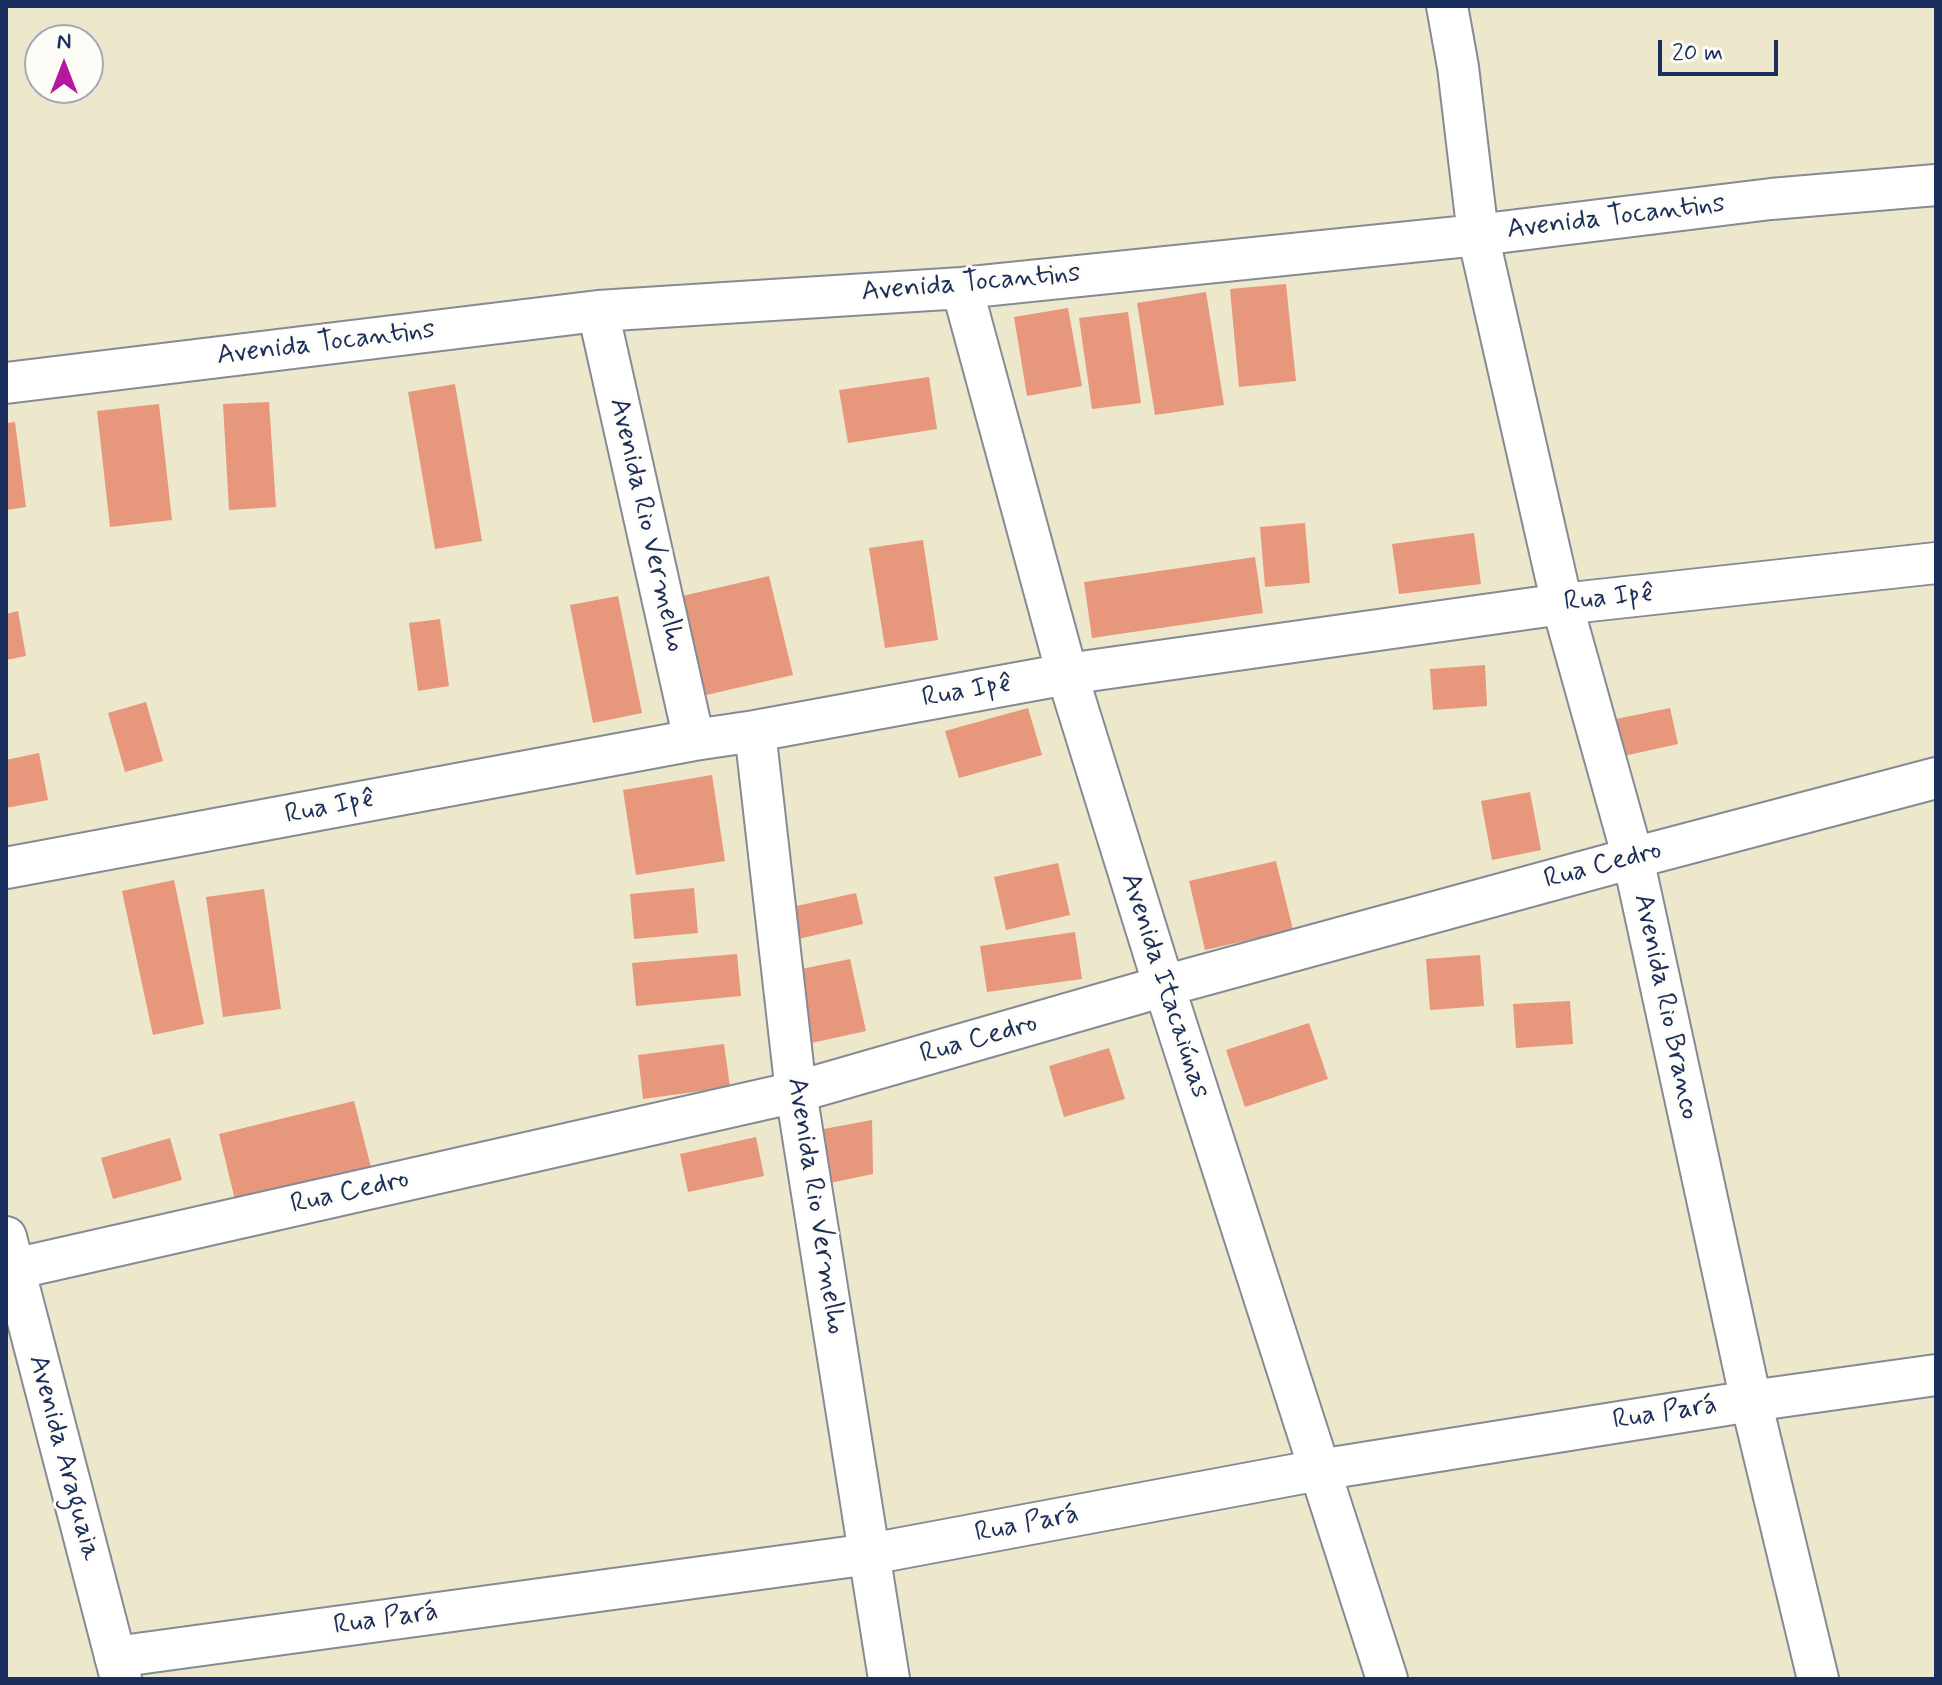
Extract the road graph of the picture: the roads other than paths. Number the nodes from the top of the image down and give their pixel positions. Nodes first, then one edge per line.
1 (1447, 6) edge
2 (1936, 185) edge
3 (1478, 235) junction
4 (962, 288) junction
5 (598, 311) junction
6 (6, 383) edge
7 (1936, 563) edge
8 (1562, 604) junction
9 (1067, 674) junction
10 (755, 731) junction
11 (694, 740) junction
12 (1936, 778) edge
13 (1633, 858) junction
14 (6, 868) edge
15 (1164, 986) junction
16 (796, 1092) junction
17 (10, 1253) edge
18 (1936, 1375) edge
19 (1751, 1401) junction
20 (1319, 1470) junction
21 (870, 1554) junction
22 (118, 1668) edge
23 (889, 1679) edge
24 (1387, 1679) edge
25 (1818, 1679) edge

1 - 3 street, Avenida Rio Branco
2 - 3 street, Avenida Tocantins
3 - 4 street, Avenida Tocantins
3 - 8 street, Avenida Rio Branco
4 - 5 street, Avenida Tocantins
4 - 9 street, Avenida Itacaiúnas
5 - 6 street, Avenida Tocantins
5 - 11 street, Avenida Rio Vermelho
7 - 8 street, Rua Ipê
8 - 9 street, Rua Ipê
8 - 13 street, Avenida Rio Branco
9 - 10 street, Rua Ipê
9 - 15 street, Avenida Itacaiúnas
10 - 11 street, Rua Ipê
10 - 16 street, Avenida Rio Vermelho
11 - 14 street, Rua Ipê
12 - 13 street, Rua Cedro
13 - 15 street, Rua Cedro
13 - 19 street, Avenida Rio Branco
15 - 16 street, Rua Cedro
15 - 20 street, Avenida Itacaiúnas
16 - 17 street, Rua Cedro
16 - 21 street, Avenida Rio Vermelho
17 - 22 street, Avenida Araguaia
18 - 19 street, Rua Pará
19 - 20 street, Rua Pará
19 - 25 street, Avenida Rio Branco
20 - 21 street, Rua Pará
20 - 24 street, Avenida Itacaiúnas
21 - 22 street, Rua Pará
21 - 23 street, Avenida Rio Vermelho

